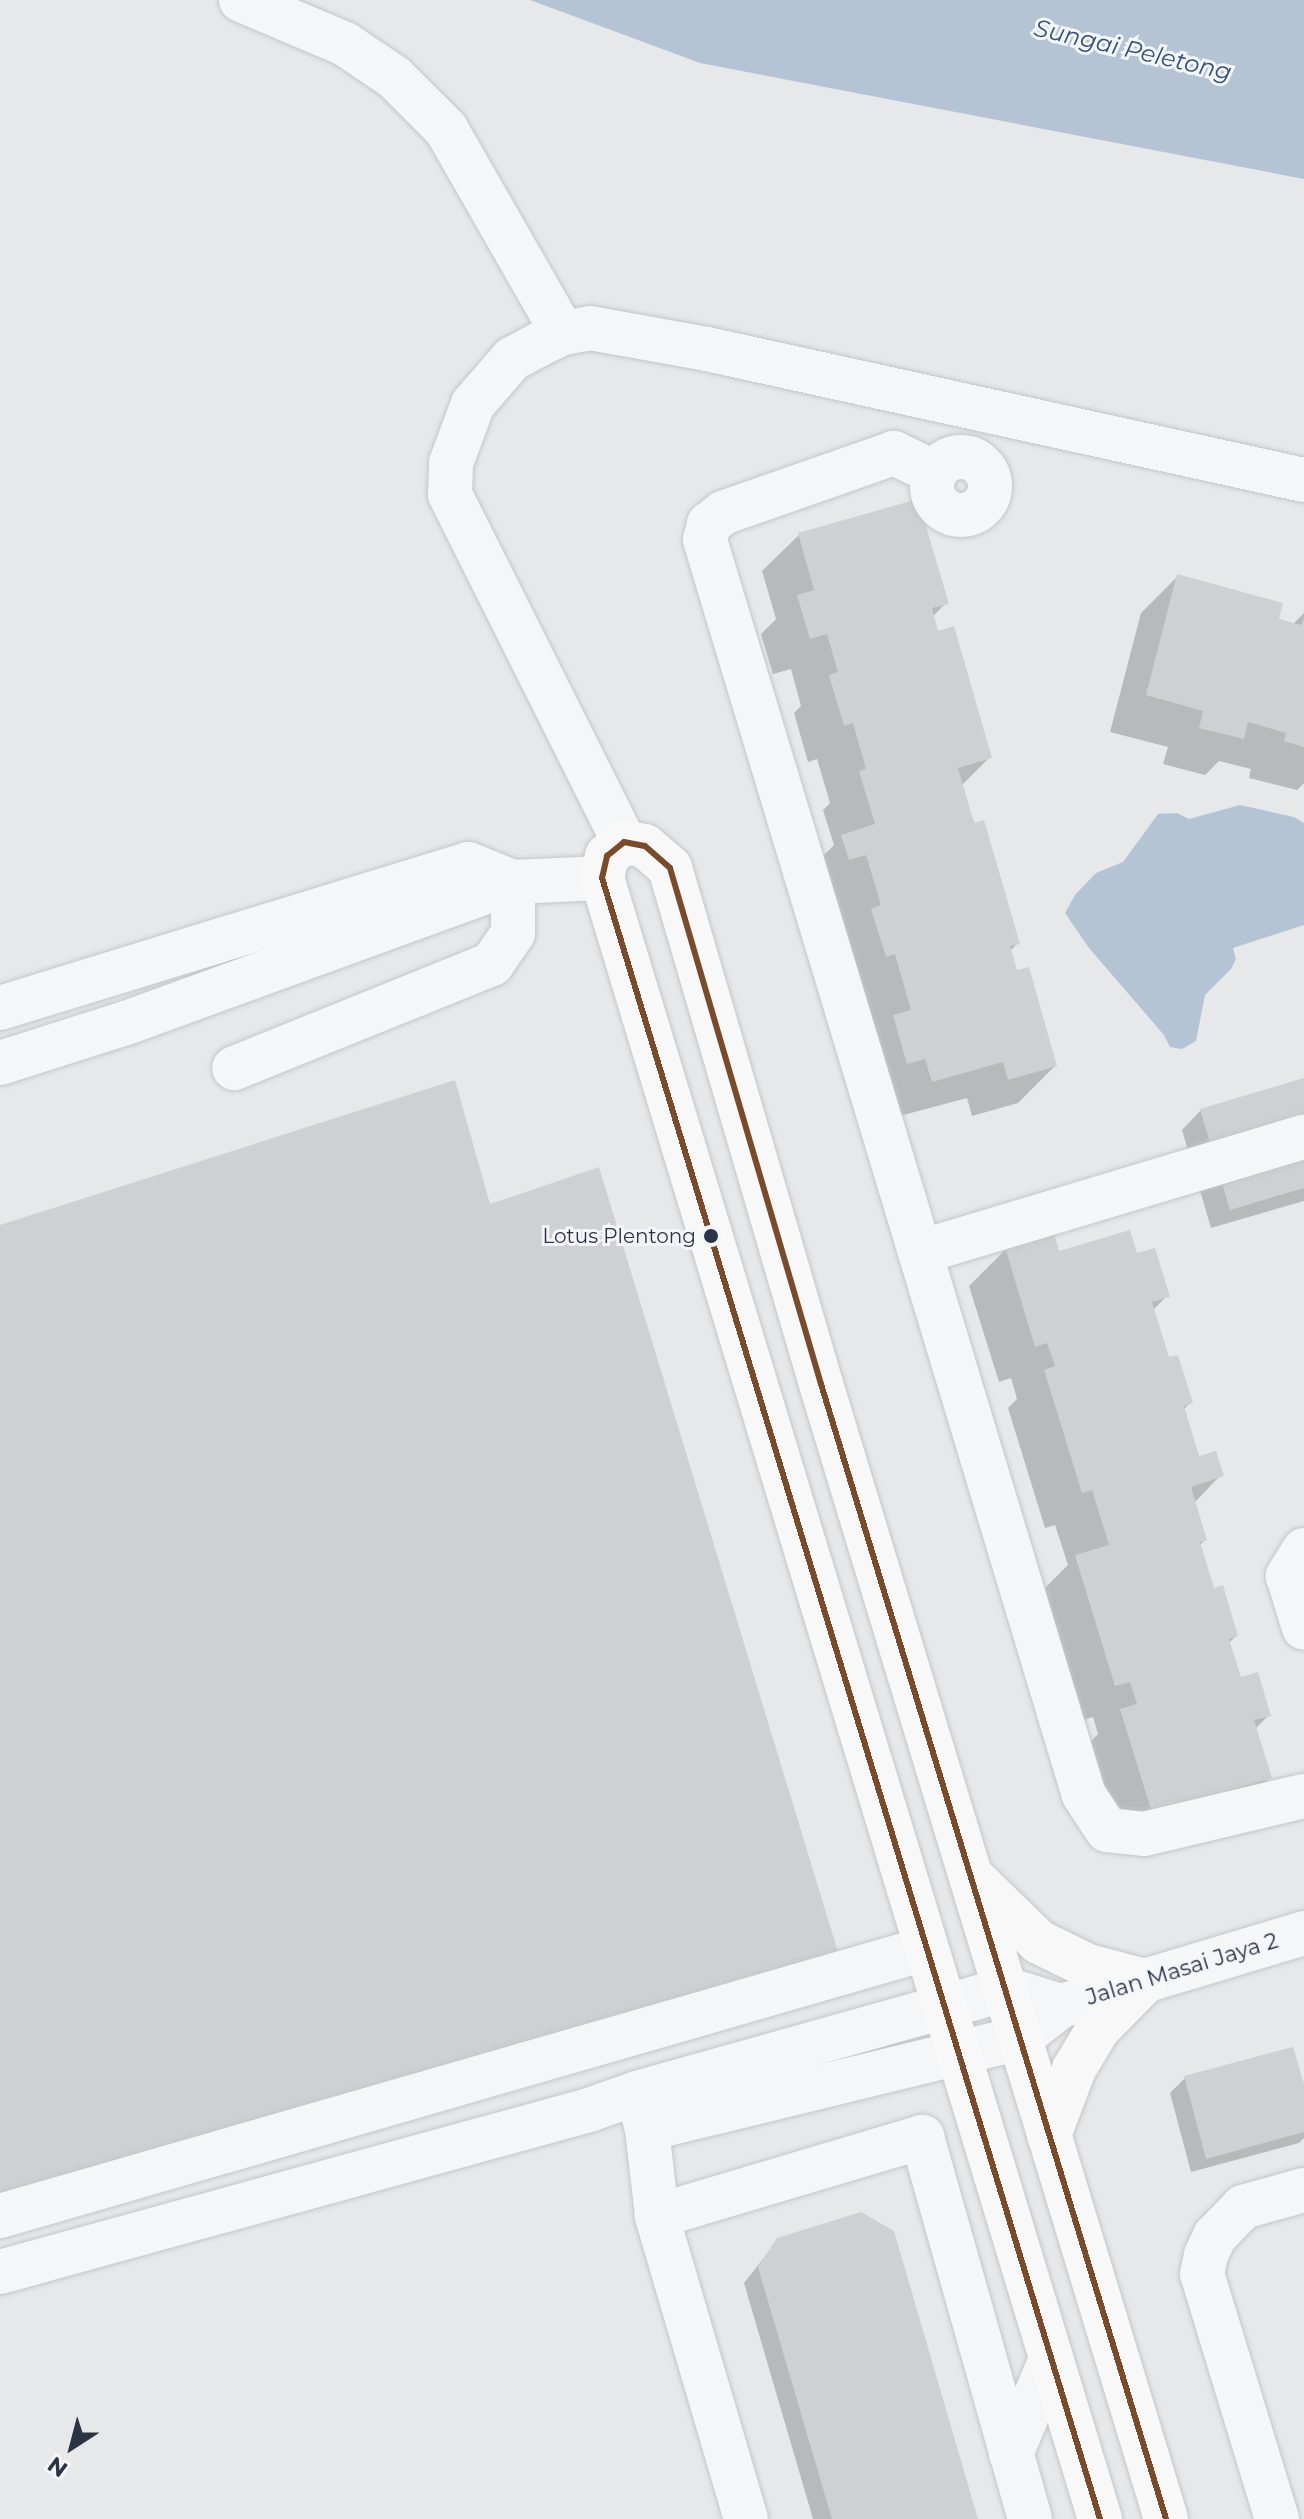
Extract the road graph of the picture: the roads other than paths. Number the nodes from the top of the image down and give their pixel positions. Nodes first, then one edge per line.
1 (241, 0) edge
2 (563, 333) junction
3 (935, 473) dead end
4 (1304, 480) edge
5 (613, 860) junction
6 (513, 882) junction
7 (0, 1008) edge
8 (0, 1063) edge
9 (234, 1068) dead end
10 (1304, 1137) edge
11 (920, 1252) junction
12 (1304, 1550) edge
13 (1304, 1628) edge
14 (1304, 1796) edge
15 (971, 1875) junction
16 (1304, 1933) edge
17 (925, 1949) junction
18 (1145, 1981) junction
19 (1006, 1989) junction
20 (1061, 2006) junction
21 (944, 2007) junction
22 (1020, 2038) junction
23 (958, 2054) junction
24 (642, 2111) junction
25 (1049, 2135) junction
26 (1304, 2190) edge
27 (0, 2216) edge
28 (657, 2216) junction
29 (0, 2272) edge
30 (1051, 2359) junction
31 (1011, 2454) junction
32 (746, 2519) edge
33 (1030, 2519) edge
34 (1100, 2519) edge
35 (1166, 2519) edge
36 (1277, 2519) edge

1 - 2 street
2 - 4 street
2 - 5 street
3 - 11 street
5 - 6 street
5 - 15 main road
5 - 17 main road
6 - 7 street
6 - 8 street
6 - 9 street
10 - 11 street
11 - 14 street
12 - 13 street
15 - 18 main road
15 - 19 main road
16 - 18 street, Jalan Masai Jaya 2
17 - 21 main road
17 - 27 street
18 - 20 street, Jalan Masai Jaya 2
18 - 25 main road
19 - 20 street, Jalan Masai Jaya 2
19 - 21 street
19 - 22 main road
20 - 22 street, Jalan Masai Jaya 2
21 - 23 main road
21 - 24 street
22 - 23 street, Jalan Masai Jaya 2
22 - 25 main road
23 - 24 street, Jalan Masai Jaya 2
23 - 30 main road
24 - 28 street
24 - 29 street
25 - 35 main road
26 - 36 street
28 - 31 street
28 - 32 street
30 - 31 street
30 - 34 main road
31 - 33 street

